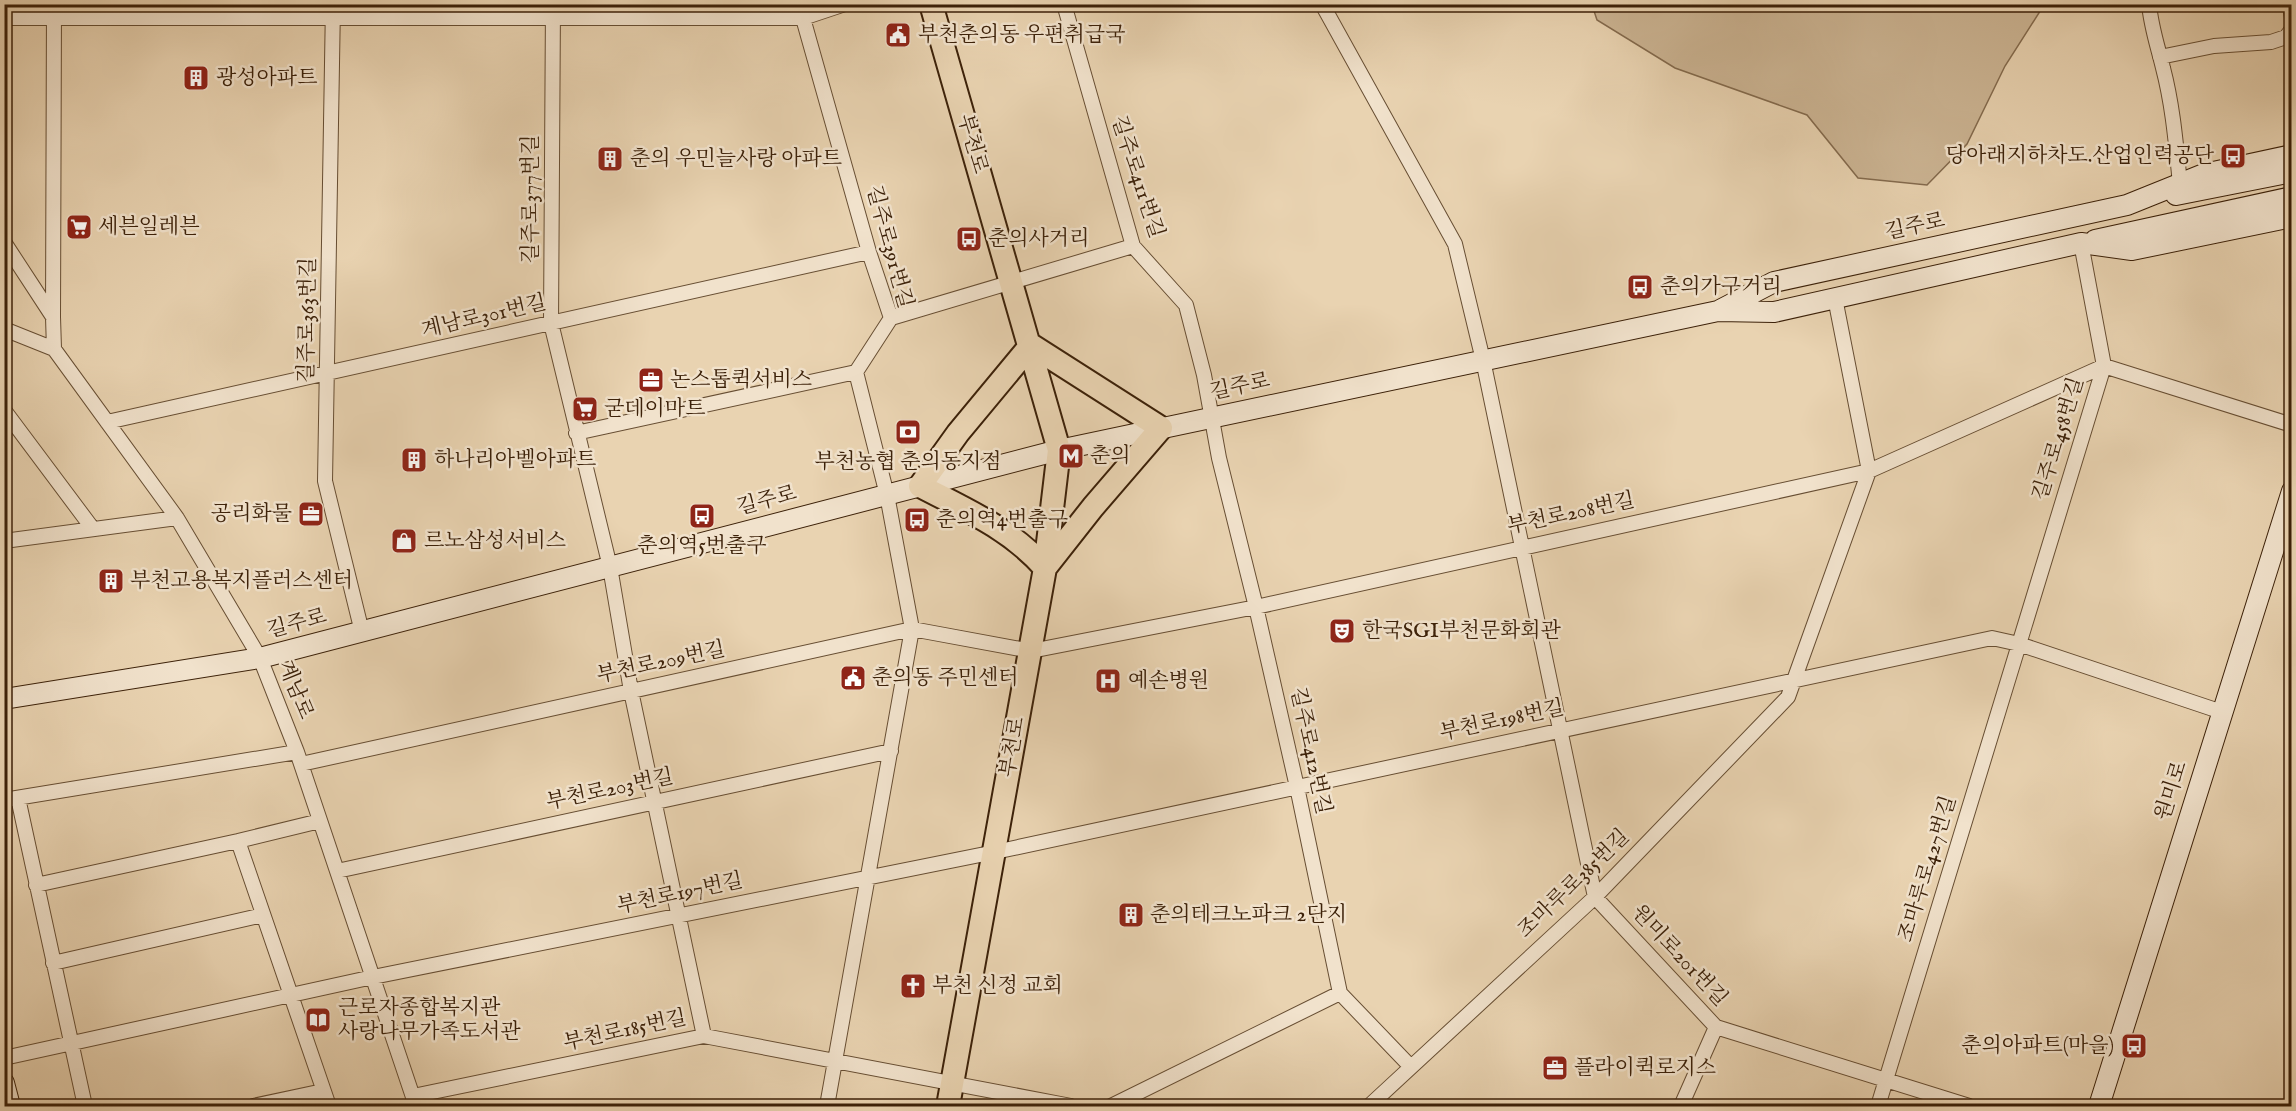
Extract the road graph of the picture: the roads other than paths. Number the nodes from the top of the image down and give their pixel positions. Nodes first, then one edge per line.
1 (845, 4) edge
2 (932, 4) edge
3 (1064, 4) edge
4 (1322, 4) edge
5 (2149, 4) edge
6 (2290, 4) edge
7 (54, 11) edge
8 (333, 11) edge
9 (553, 11) edge
10 (801, 11) edge
11 (4, 18) edge
12 (2292, 18) edge
13 (2292, 29) edge
14 (2160, 57) junction
15 (2292, 155) edge
16 (2292, 172) edge
17 (2180, 184) junction
18 (2292, 197) edge
19 (2127, 205) junction
20 (2292, 217) edge
21 (4, 242) edge
22 (2081, 243) junction
23 (1133, 246) junction
24 (869, 252) junction
25 (1860, 264) junction
26 (1012, 283) junction
27 (1864, 292) junction
28 (1835, 298) junction
29 (1718, 311) junction
30 (53, 317) junction
31 (891, 318) junction
32 (551, 323) junction
33 (4, 328) edge
34 (1030, 345) junction
35 (54, 349) junction
36 (1483, 360) junction
37 (2104, 366) junction
38 (856, 372) junction
39 (328, 373) junction
40 (4, 410) edge
41 (1212, 417) junction
42 (107, 423) junction
43 (2292, 425) edge
44 (1161, 428) junction
45 (576, 433) junction
46 (1059, 450) junction
47 (1869, 471) junction
48 (920, 486) junction
49 (2292, 491) edge
50 (887, 495) junction
51 (177, 518) junction
52 (93, 529) junction
53 (4, 541) edge
54 (1521, 547) junction
55 (610, 567) junction
56 (1045, 568) junction
57 (1256, 607) junction
58 (912, 628) junction
59 (362, 632) junction
60 (2019, 644) junction
61 (1030, 651) junction
62 (260, 658) junction
63 (1795, 680) junction
64 (631, 691) junction
65 (4, 699) edge
66 (2222, 712) junction
67 (1561, 730) junction
68 (891, 751) junction
69 (299, 758) junction
70 (1297, 787) junction
71 (11, 799) edge
72 (655, 802) junction
73 (320, 821) junction
74 (238, 841) junction
75 (995, 852) junction
76 (337, 871) junction
77 (868, 877) junction
78 (36, 885) junction
79 (1595, 897) junction
80 (263, 915) junction
81 (679, 915) junction
82 (53, 963) junction
83 (373, 977) junction
84 (1340, 993) junction
85 (290, 995) junction
86 (1716, 1027) junction
87 (704, 1036) junction
88 (70, 1043) junction
89 (4, 1058) edge
90 (835, 1061) junction
91 (1411, 1067) junction
92 (1886, 1082) junction
93 (4, 1083) edge
94 (952, 1084) junction
95 (323, 1091) junction
96 (415, 1101) edge
97 (10, 1107) edge
98 (85, 1107) edge
99 (253, 1107) edge
100 (329, 1107) edge
101 (827, 1107) edge
102 (948, 1107) edge
103 (1071, 1107) edge
104 (1111, 1107) edge
105 (1369, 1107) edge
106 (1682, 1107) edge
107 (1878, 1107) edge
108 (1969, 1107) edge
109 (2099, 1107) edge

1 - 10 street
2 - 26 main road, 부천로
3 - 23 street, 길주로411번길
4 - 36 street
5 - 14 street
6 - 12 street
7 - 8 street
7 - 11 street
7 - 30 street
8 - 9 street
8 - 39 street, 길주로363번길
9 - 10 street
9 - 32 street, 길주로377번길
10 - 24 street, 길주로391번길
13 - 14 street
14 - 17 street
15 - 17 street, 길주로
16 - 19 street, 길주로
17 - 19 street, 길주로
18 - 22 street, 길주로
19 - 25 street, 길주로
20 - 22 street, 길주로
21 - 30 street
22 - 27 street, 길주로
22 - 37 street, 길주로458번길
23 - 26 street
23 - 41 street, 길주로411번길
24 - 31 street, 길주로391번길
24 - 32 street, 계남로301번길
25 - 27 street
25 - 29 street, 길주로
26 - 31 street
26 - 34 main road, 부천로
27 - 28 street, 길주로
28 - 29 street, 길주로
28 - 47 street
29 - 36 street, 길주로
30 - 35 street
31 - 38 street, 길주로391번길
32 - 39 street, 계남로301번길
32 - 45 street, 길주로377번길
33 - 35 street
34 - 44 main road
34 - 46 main road, 부천로
34 - 48 main road
35 - 42 street, 계남로
36 - 41 street, 길주로
36 - 54 street
37 - 43 street
37 - 47 street, 부천로208번길
37 - 60 street, 길주로458번길
38 - 45 street
38 - 50 street
39 - 42 street, 계남로301번길
39 - 59 street, 길주로363번길
40 - 52 street
41 - 44 street, 길주로
41 - 57 street, 길주로412번길
42 - 51 street, 계남로
44 - 46 street, 길주로
44 - 56 main road
45 - 55 street, 길주로377번길
46 - 48 street, 길주로
46 - 56 main road, 부천로
47 - 54 street, 부천로208번길
47 - 63 street, 조마루로385번길
48 - 50 street, 길주로
48 - 56 main road
49 - 66 street, 원미로
50 - 55 street, 길주로
50 - 58 street
51 - 52 street
51 - 62 street, 계남로
52 - 53 street
54 - 57 street, 부천로208번길
54 - 67 street
55 - 59 street, 길주로
55 - 64 street, 길주로377번길
56 - 61 main road, 부천로
57 - 61 street, 부천로208번길
57 - 70 street, 길주로412번길
58 - 61 street, 부천로209번길
58 - 64 street, 부천로209번길
58 - 68 street
59 - 62 street, 길주로
60 - 63 street, 부천로198번길
60 - 66 street, 부천로198번길
60 - 92 street, 조마루로427번길
61 - 75 main road, 부천로
62 - 65 street, 길주로
62 - 69 street, 계남로
63 - 67 street, 부천로198번길
63 - 79 street, 조마루로385번길
64 - 69 street, 부천로209번길
64 - 72 street, 길주로377번길
66 - 109 street, 원미로
67 - 70 street, 부천로198번길
67 - 79 street
68 - 72 street, 부천로203번길
68 - 77 street
69 - 71 street, 부천로209번길
69 - 73 street, 계남로
70 - 75 street, 부천로198번길
70 - 84 street, 길주로412번길
71 - 78 street
72 - 76 street, 부천로203번길
72 - 81 street, 길주로377번길
73 - 74 street
73 - 76 street, 계남로
74 - 78 street
74 - 80 street
75 - 77 street, 부천로197번길
75 - 94 main road, 부천로
76 - 83 street, 계남로
77 - 81 street, 부천로197번길
77 - 90 street
78 - 82 street
79 - 86 street, 원미로201번길
79 - 91 street, 조마루로385번길
80 - 82 street
80 - 85 street
81 - 83 street, 부천로197번길
81 - 87 street, 길주로377번길
82 - 88 street
83 - 85 street, 부천로197번길
83 - 96 street, 계남로
84 - 91 street
84 - 104 street
85 - 88 street, 부천로197번길
85 - 95 street
86 - 92 street, 원미로201번길
86 - 106 street
87 - 90 street, 부천로185번길
87 - 96 street, 부천로185번길
88 - 89 street, 부천로197번길
88 - 98 street
90 - 94 street, 부천로185번길
90 - 101 street
91 - 105 street, 조마루로385번길
92 - 107 street, 조마루로427번길
92 - 108 street, 원미로201번길
93 - 97 street
94 - 102 main road, 부천로
94 - 103 street, 부천로185번길
95 - 99 street
95 - 100 street

